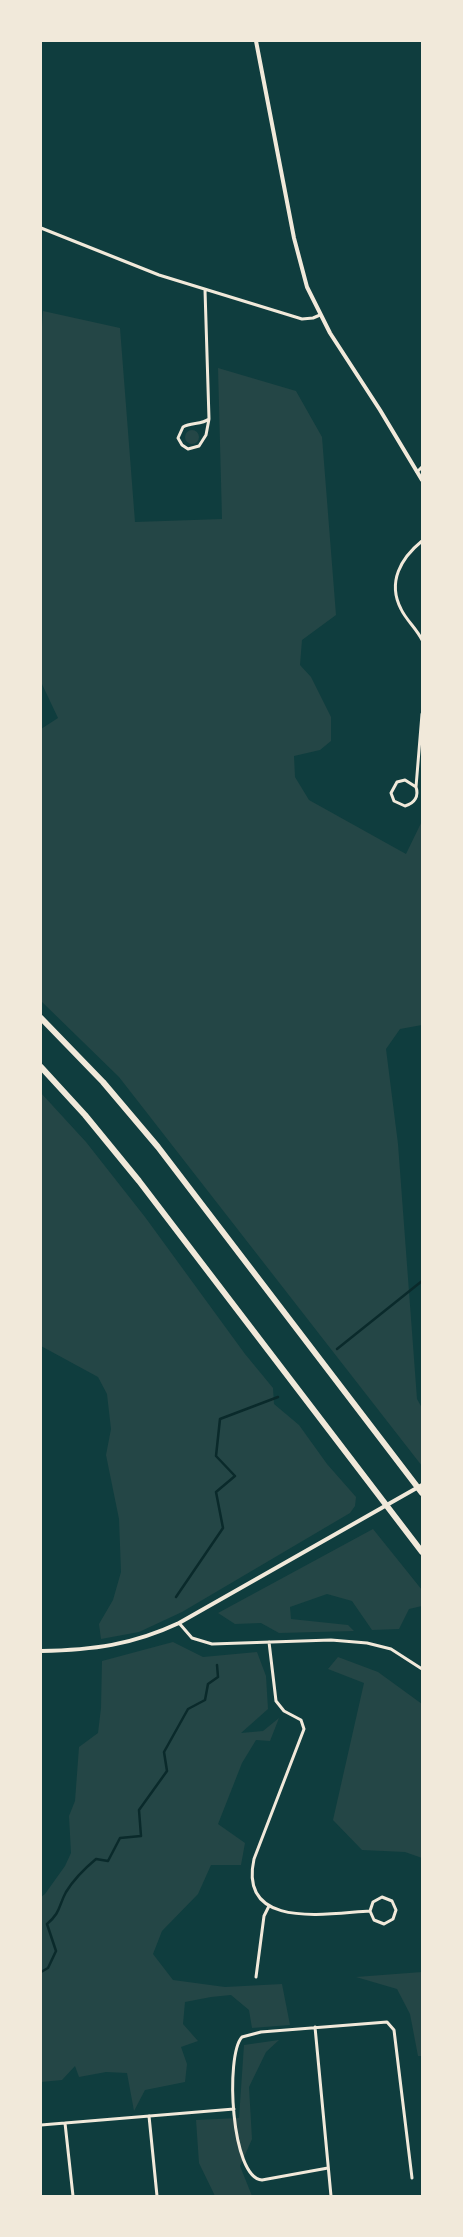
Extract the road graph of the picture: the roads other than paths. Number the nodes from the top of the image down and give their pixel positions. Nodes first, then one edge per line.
1 (256, 41) edge
2 (41, 228) edge
3 (205, 290) junction
4 (320, 315) junction
5 (209, 420) junction
6 (422, 467) edge
7 (420, 472) edge
8 (422, 480) edge
9 (422, 541) edge
10 (422, 640) edge
11 (422, 714) edge
12 (416, 787) junction
13 (41, 1018) edge
14 (41, 1067) edge
15 (422, 1485) edge
16 (422, 1493) edge
17 (422, 1552) edge
18 (179, 1623) junction
19 (269, 1642) junction
20 (41, 1651) edge
21 (422, 1669) edge
22 (268, 1906) junction
23 (370, 1911) junction
24 (256, 1978) dead end
25 (315, 2027) junction
26 (234, 2109) junction
27 (149, 2116) junction
28 (65, 2123) junction
29 (41, 2125) edge
30 (328, 2168) junction
31 (412, 2178) dead end
32 (73, 2196) edge
33 (157, 2196) edge
34 (331, 2196) edge

1 - 4 street
2 - 3 street
3 - 4 street
3 - 5 street
4 - 7 street
5 - 5 street
6 - 7 street
7 - 8 street
9 - 10 street
11 - 12 street
12 - 12 street
13 - 16 highway
14 - 17 highway
15 - 18 street
18 - 19 street
18 - 20 street
19 - 21 street
19 - 22 street
22 - 23 street
22 - 24 street
23 - 23 street
25 - 26 street
25 - 30 street
25 - 31 street
26 - 27 street
26 - 30 street
27 - 28 street
27 - 33 street
28 - 29 street
28 - 32 street
30 - 34 street

